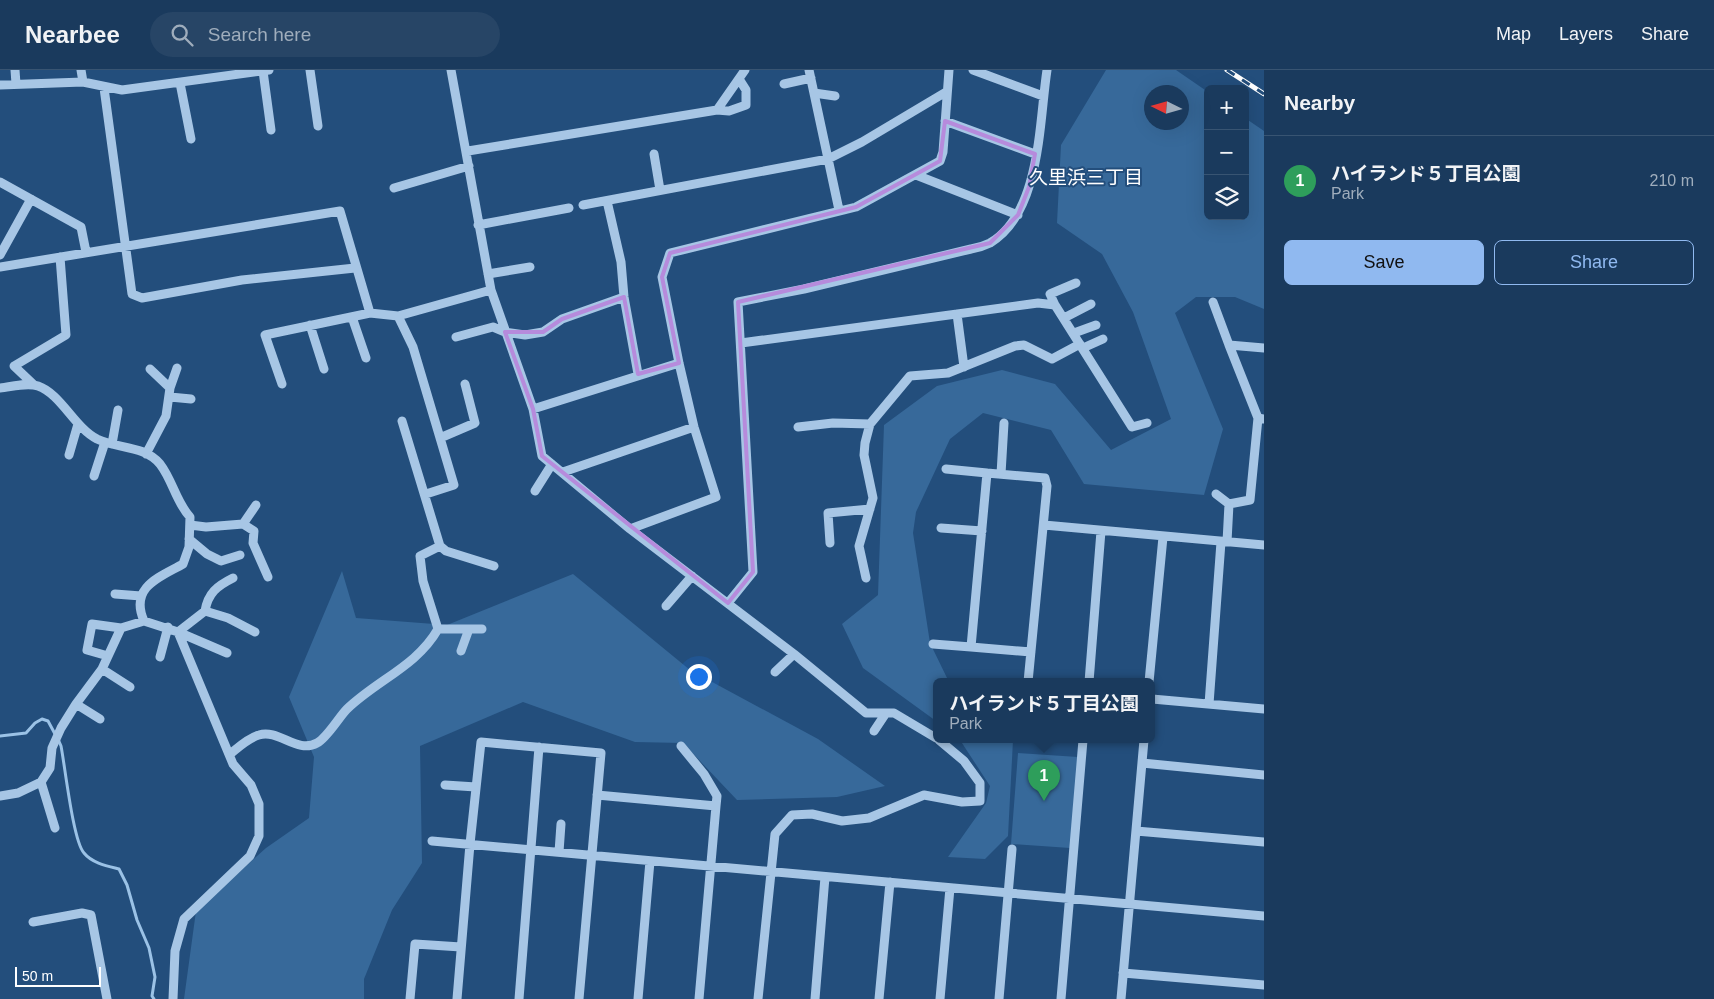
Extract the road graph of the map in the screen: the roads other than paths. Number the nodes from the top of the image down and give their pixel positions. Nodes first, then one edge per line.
1 (15, 70) edge
2 (81, 70) edge
3 (266, 70) edge
4 (310, 70) edge
5 (451, 70) edge
6 (745, 70) edge
7 (949, 70) edge
8 (973, 70) edge
9 (1047, 70) edge
10 (810, 74) edge
11 (739, 79) junction
12 (83, 82) junction
13 (180, 82) junction
14 (16, 84) junction
15 (784, 84) dead end
16 (0, 85) edge
17 (104, 88) junction
18 (946, 92) junction
19 (814, 93) junction
20 (835, 96) dead end
21 (1043, 96) junction
22 (717, 110) junction
23 (945, 121) junction
24 (318, 126) dead end
25 (271, 130) dead end
26 (191, 139) dead end
27 (468, 151) junction
28 (654, 154) dead end
29 (1035, 154) junction
30 (828, 159) junction
31 (470, 166) junction
32 (916, 176) junction
33 (0, 182) edge
34 (394, 188) dead end
35 (660, 190) junction
36 (31, 199) junction
37 (607, 201) junction
38 (583, 205) dead end
39 (569, 208) dead end
40 (839, 210) junction
41 (1018, 215) junction
42 (478, 225) junction
43 (125, 245) junction
44 (86, 252) junction
45 (0, 254) edge
46 (60, 257) junction
47 (0, 267) edge
48 (530, 267) dead end
49 (355, 268) junction
50 (488, 274) junction
51 (1076, 283) dead end
52 (491, 290) junction
53 (624, 297) junction
54 (1213, 302) dead end
55 (1091, 304) dead end
56 (1056, 305) junction
57 (370, 313) junction
58 (957, 314) junction
59 (352, 316) junction
60 (398, 316) junction
61 (1064, 318) junction
62 (1096, 324) dead end
63 (310, 325) junction
64 (505, 332) junction
65 (1074, 333) junction
66 (456, 337) dead end
67 (1103, 339) dead end
68 (741, 343) junction
69 (1229, 345) junction
70 (1082, 346) junction
71 (1264, 348) edge
72 (366, 358) dead end
73 (679, 363) junction
74 (964, 367) junction
75 (177, 368) dead end
76 (150, 369) dead end
77 (324, 369) dead end
78 (638, 374) junction
79 (33, 384) junction
80 (282, 384) dead end
81 (465, 384) dead end
82 (0, 388) edge
83 (170, 392) junction
84 (191, 399) dead end
85 (532, 409) junction
86 (118, 410) dead end
87 (1261, 418) edge
88 (402, 421) dead end
89 (1004, 423) dead end
90 (1147, 423) dead end
91 (78, 424) junction
92 (870, 424) junction
93 (694, 427) junction
94 (798, 427) dead end
95 (440, 438) junction
96 (108, 443) junction
97 (146, 454) junction
98 (69, 455) dead end
99 (552, 464) junction
100 (946, 469) dead end
101 (563, 472) junction
102 (987, 473) junction
103 (1000, 474) junction
104 (94, 476) dead end
105 (534, 491) dead end
106 (426, 494) junction
107 (1216, 494) dead end
108 (1229, 504) junction
109 (256, 505) dead end
110 (870, 509) junction
111 (243, 524) junction
112 (190, 525) junction
113 (1044, 525) junction
114 (941, 528) dead end
115 (630, 529) junction
116 (982, 531) junction
117 (1101, 532) junction
118 (1162, 537) junction
119 (189, 538) junction
120 (1224, 542) junction
121 (830, 543) dead end
122 (1264, 545) edge
123 (440, 546) junction
124 (240, 555) dead end
125 (494, 566) dead end
126 (692, 576) junction
127 (268, 577) dead end
128 (233, 578) dead end
129 (866, 578) dead end
130 (116, 594) dead end
131 (142, 596) junction
132 (728, 603) junction
133 (666, 606) dead end
134 (205, 611) junction
135 (144, 621) junction
136 (168, 627) junction
137 (120, 628) junction
138 (438, 629) junction
139 (469, 629) junction
140 (482, 629) dead end
141 (178, 632) junction
142 (255, 632) dead end
143 (933, 644) dead end
144 (971, 647) junction
145 (462, 651) dead end
146 (1031, 652) junction
147 (227, 653) dead end
148 (794, 654) junction
149 (108, 656) junction
150 (160, 657) dead end
151 (102, 669) junction
152 (775, 672) dead end
153 (1028, 678) edge
154 (1089, 678) edge
155 (1150, 678) edge
156 (130, 687) dead end
157 (1155, 699) edge
158 (76, 704) junction
159 (1209, 704) junction
160 (1264, 709) edge
161 (886, 713) junction
162 (100, 719) dead end
163 (874, 731) dead end
164 (933, 736) edge
165 (943, 743) edge
166 (1084, 743) edge
167 (1144, 743) edge
168 (681, 746) dead end
169 (539, 747) junction
170 (230, 754) junction
171 (1142, 763) junction
172 (1264, 775) edge
173 (41, 782) junction
174 (444, 785) dead end
175 (476, 788) junction
176 (597, 795) junction
177 (0, 796) edge
178 (716, 806) junction
179 (561, 824) dead end
180 (55, 828) dead end
181 (1136, 831) junction
182 (432, 840) dead end
183 (1264, 842) edge
184 (470, 844) junction
185 (1012, 849) dead end
186 (531, 850) junction
187 (558, 852) junction
188 (592, 855) junction
189 (650, 861) junction
190 (711, 866) junction
191 (770, 872) junction
192 (825, 877) junction
193 (890, 882) junction
194 (950, 888) junction
195 (1009, 894) junction
196 (1069, 899) junction
197 (1129, 904) junction
198 (1264, 916) edge
199 (33, 922) dead end
200 (461, 947) junction
201 (1123, 974) junction
202 (1264, 985) edge
203 (106, 999) edge
204 (173, 999) edge
205 (410, 999) edge
206 (457, 999) edge
207 (519, 999) edge
208 (579, 999) edge
209 (638, 999) edge
210 (699, 999) edge
211 (758, 999) edge
212 (815, 999) edge
213 (879, 999) edge
214 (940, 999) edge
215 (999, 999) edge
216 (1061, 999) edge
217 (1121, 999) edge

1 - 14 street
2 - 12 street
3 - 13 street
3 - 25 street
4 - 24 street
5 - 27 street
6 - 11 street
7 - 18 street
8 - 21 street
9 - 21 street
10 - 15 street
10 - 19 street
11 - 22 street
11 - 22 street
12 - 14 street
12 - 17 street
13 - 17 street
13 - 26 street
14 - 16 street
17 - 43 street
18 - 23 street
18 - 30 street
19 - 20 street
19 - 30 street
21 - 29 street
22 - 27 street
23 - 29 street
23 - 32 street
27 - 31 street
28 - 35 street
29 - 41 street
30 - 35 street
30 - 40 street
31 - 34 street
31 - 42 street
32 - 40 street
32 - 41 street
33 - 36 street
35 - 37 street
36 - 44 street
36 - 45 street
37 - 38 street
37 - 53 street
39 - 42 street
40 - 73 street
41 - 68 street
42 - 50 street
43 - 44 street
43 - 49 street
43 - 49 street
44 - 46 street
46 - 47 street
46 - 79 street
48 - 50 street
49 - 57 street
50 - 52 street
51 - 56 street
52 - 60 street
52 - 64 street
53 - 64 street
53 - 78 street
54 - 69 street
55 - 61 street
56 - 58 street
56 - 61 street
57 - 59 street
57 - 60 street
58 - 68 street
58 - 74 street
59 - 63 street
59 - 72 street
60 - 95 street
61 - 65 street
62 - 65 street
63 - 77 street
63 - 80 street
64 - 66 street
64 - 85 street
65 - 70 street
67 - 70 street
68 - 132 street
69 - 71 street
69 - 87 street
70 - 74 street
70 - 90 street
73 - 78 street
73 - 93 street
74 - 92 street
75 - 83 street
76 - 83 street
78 - 85 street
79 - 82 street
79 - 91 street
81 - 95 street
83 - 84 street
83 - 97 street
85 - 99 street
86 - 96 street
87 - 108 street
88 - 106 street
89 - 103 street
91 - 96 street
91 - 98 street
92 - 94 street
92 - 110 street
93 - 101 street
93 - 115 street
95 - 106 street
96 - 97 street
96 - 104 street
97 - 112 street
99 - 101 street
99 - 105 street
100 - 102 street
101 - 115 street
102 - 103 street
102 - 116 street
103 - 113 street
106 - 123 street
107 - 108 street
108 - 120 street
109 - 111 street
110 - 121 street
110 - 129 street
111 - 112 street
111 - 127 street
112 - 119 street
113 - 117 street
113 - 146 street
114 - 116 street
115 - 126 street
116 - 144 street
117 - 118 street
117 - 154 street
118 - 120 street
118 - 155 street
119 - 124 street
119 - 131 street
120 - 122 street
120 - 159 street
123 - 125 street
123 - 138 street
126 - 132 street
126 - 133 street
128 - 134 street
130 - 131 street
131 - 135 street
132 - 148 street
134 - 141 street
134 - 142 street
135 - 136 street
135 - 137 street
136 - 141 street
136 - 150 street
137 - 149 street
137 - 149 street
138 - 139 street
138 - 170 street
139 - 140 street
139 - 145 street
141 - 147 street
141 - 170 street
143 - 144 street
144 - 146 street
146 - 153 street
148 - 152 street
148 - 161 street
149 - 151 street
151 - 156 street
151 - 158 street
157 - 159 street
158 - 162 street
158 - 173 street
159 - 160 street
161 - 163 street
161 - 164 street
165 - 191 street
166 - 196 street
167 - 171 street
168 - 178 street
169 - 175 street
169 - 176 street
169 - 186 street
170 - 204 street
171 - 172 street
171 - 181 street
173 - 177 street
173 - 180 street
174 - 175 street
175 - 184 street
176 - 178 street
176 - 188 street
178 - 190 street
179 - 187 street
181 - 183 street
181 - 197 street
182 - 184 street
184 - 186 street
184 - 200 street
185 - 195 street
186 - 187 street
186 - 207 street
187 - 188 street
188 - 189 street
188 - 208 street
189 - 190 street
189 - 209 street
190 - 191 street
190 - 210 street
191 - 192 street
191 - 211 street
192 - 193 street
192 - 212 street
193 - 194 street
193 - 213 street
194 - 195 street
194 - 214 street
195 - 196 street
195 - 215 street
196 - 197 street
196 - 216 street
197 - 198 street
197 - 201 street
199 - 203 street
200 - 205 street
200 - 206 street
201 - 202 street
201 - 217 street

